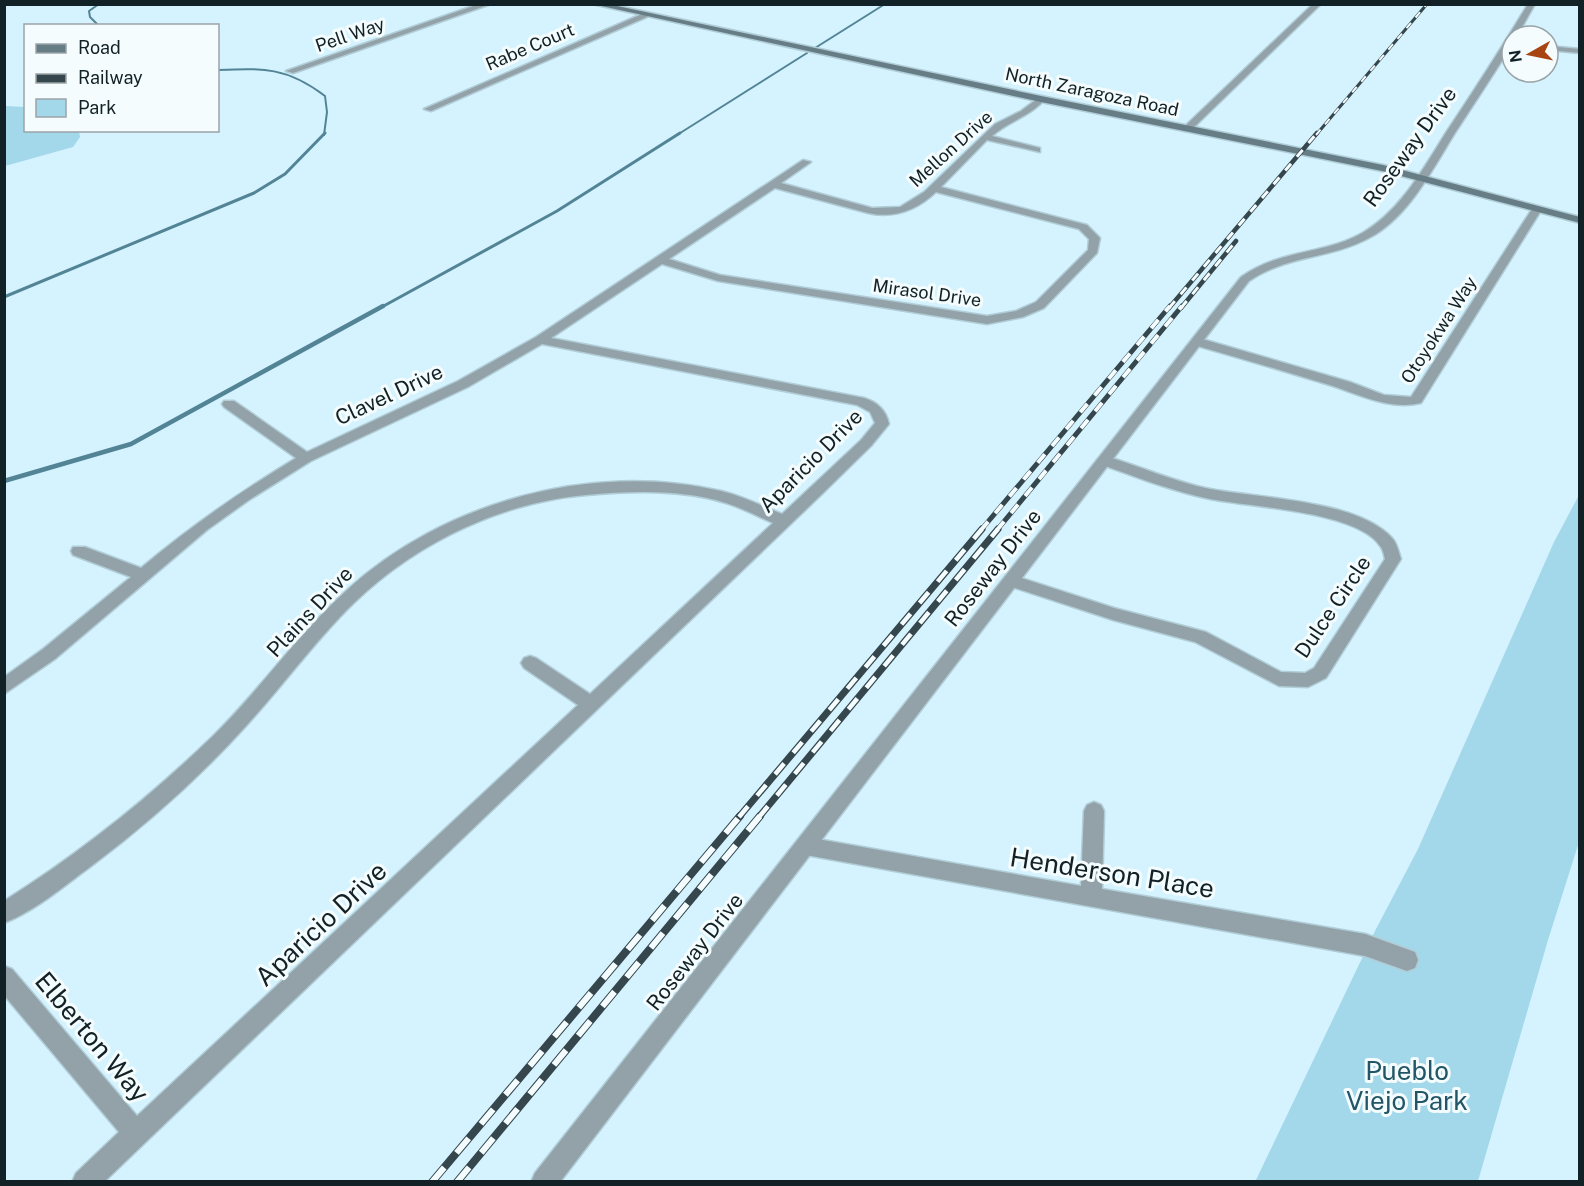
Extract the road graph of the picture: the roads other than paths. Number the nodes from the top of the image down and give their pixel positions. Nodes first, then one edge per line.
1 (488, 4) edge
2 (596, 4) edge
3 (1318, 4) edge
4 (1532, 4) edge
5 (645, 16) junction
6 (1521, 24) edge
7 (1560, 49) edge
8 (1580, 51) edge
9 (1500, 58) edge
10 (290, 71) dead end
11 (1041, 99) junction
12 (429, 109) dead end
13 (1187, 129) junction
14 (986, 137) junction
15 (1037, 150) dead end
16 (806, 162) dead end
17 (1421, 178) junction
18 (773, 184) junction
19 (933, 188) junction
20 (1537, 209) junction
21 (1580, 220) edge
22 (659, 259) junction
23 (540, 340) junction
24 (1198, 342) junction
25 (229, 404) dead end
26 (306, 458) junction
27 (1105, 461) junction
28 (783, 521) junction
29 (79, 551) dead end
30 (143, 575) junction
31 (1012, 581) junction
32 (530, 663) dead end
33 (4, 687) edge
34 (591, 704) junction
35 (1094, 811) dead end
36 (806, 846) junction
37 (1091, 896) junction
38 (4, 913) edge
39 (1407, 960) dead end
40 (4, 977) edge
41 (136, 1133) junction
42 (85, 1182) edge
43 (544, 1182) edge

1 - 10 street, Pell Way
2 - 5 main road, North Zaragoza Road
3 - 13 street
4 - 6 street, Roseway Drive
5 - 11 main road, North Zaragoza Road
5 - 12 street, Rabe Court
7 - 8 street
9 - 17 street, Roseway Drive
11 - 13 main road, North Zaragoza Road
11 - 14 street, Mellon Drive
13 - 17 main road, North Zaragoza Road
14 - 15 street
14 - 19 street, Mellon Drive
16 - 18 street, Clavel Drive
17 - 20 main road, North Zaragoza Road
17 - 24 street, Roseway Drive
18 - 19 street, Mellon Drive
18 - 22 street, Clavel Drive
19 - 22 street, Mirasol Drive
20 - 21 main road, North Zaragoza Road
20 - 24 street, Otoyokwa Way
22 - 23 street, Clavel Drive
23 - 26 street, Clavel Drive
23 - 28 street, Aparicio Drive
24 - 27 street, Roseway Drive
25 - 26 street
26 - 30 street, Clavel Drive
27 - 31 street, Roseway Drive
27 - 31 street, Dulce Circle
28 - 34 street, Aparicio Drive
28 - 38 street, Plains Drive
29 - 30 street
30 - 33 street, Clavel Drive
31 - 36 street, Roseway Drive
32 - 34 street
34 - 41 street, Aparicio Drive
35 - 37 street
36 - 37 street, Henderson Place
36 - 43 street, Roseway Drive
37 - 39 street, Henderson Place
40 - 41 street, Elberton Way
41 - 42 street, Aparicio Drive

